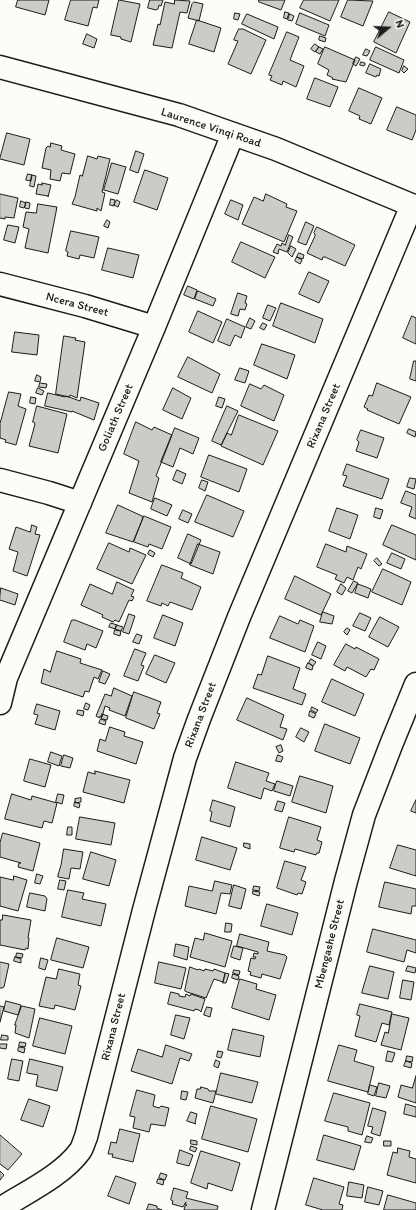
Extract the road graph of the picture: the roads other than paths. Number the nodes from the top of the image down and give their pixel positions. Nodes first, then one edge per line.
1 (0, 67) edge
2 (233, 134) junction
3 (414, 206) edge
4 (0, 284) edge
5 (154, 327) junction
6 (0, 480) edge
7 (80, 504) junction
8 (3, 677) edge
9 (416, 684) edge
10 (0, 703) edge
11 (0, 1209) edge
12 (263, 1210) edge

1 - 2 street, Laurence Vinqi Road
2 - 3 street, Laurence Vinqi Road
2 - 5 street, Goliath Street
3 - 11 street, Rixana Street
4 - 5 street, Ncera Street
5 - 7 street, Goliath Street
6 - 7 street
7 - 8 street, Goliath Street
8 - 10 street, Goliath Street
9 - 12 street, Mbengashe Street

